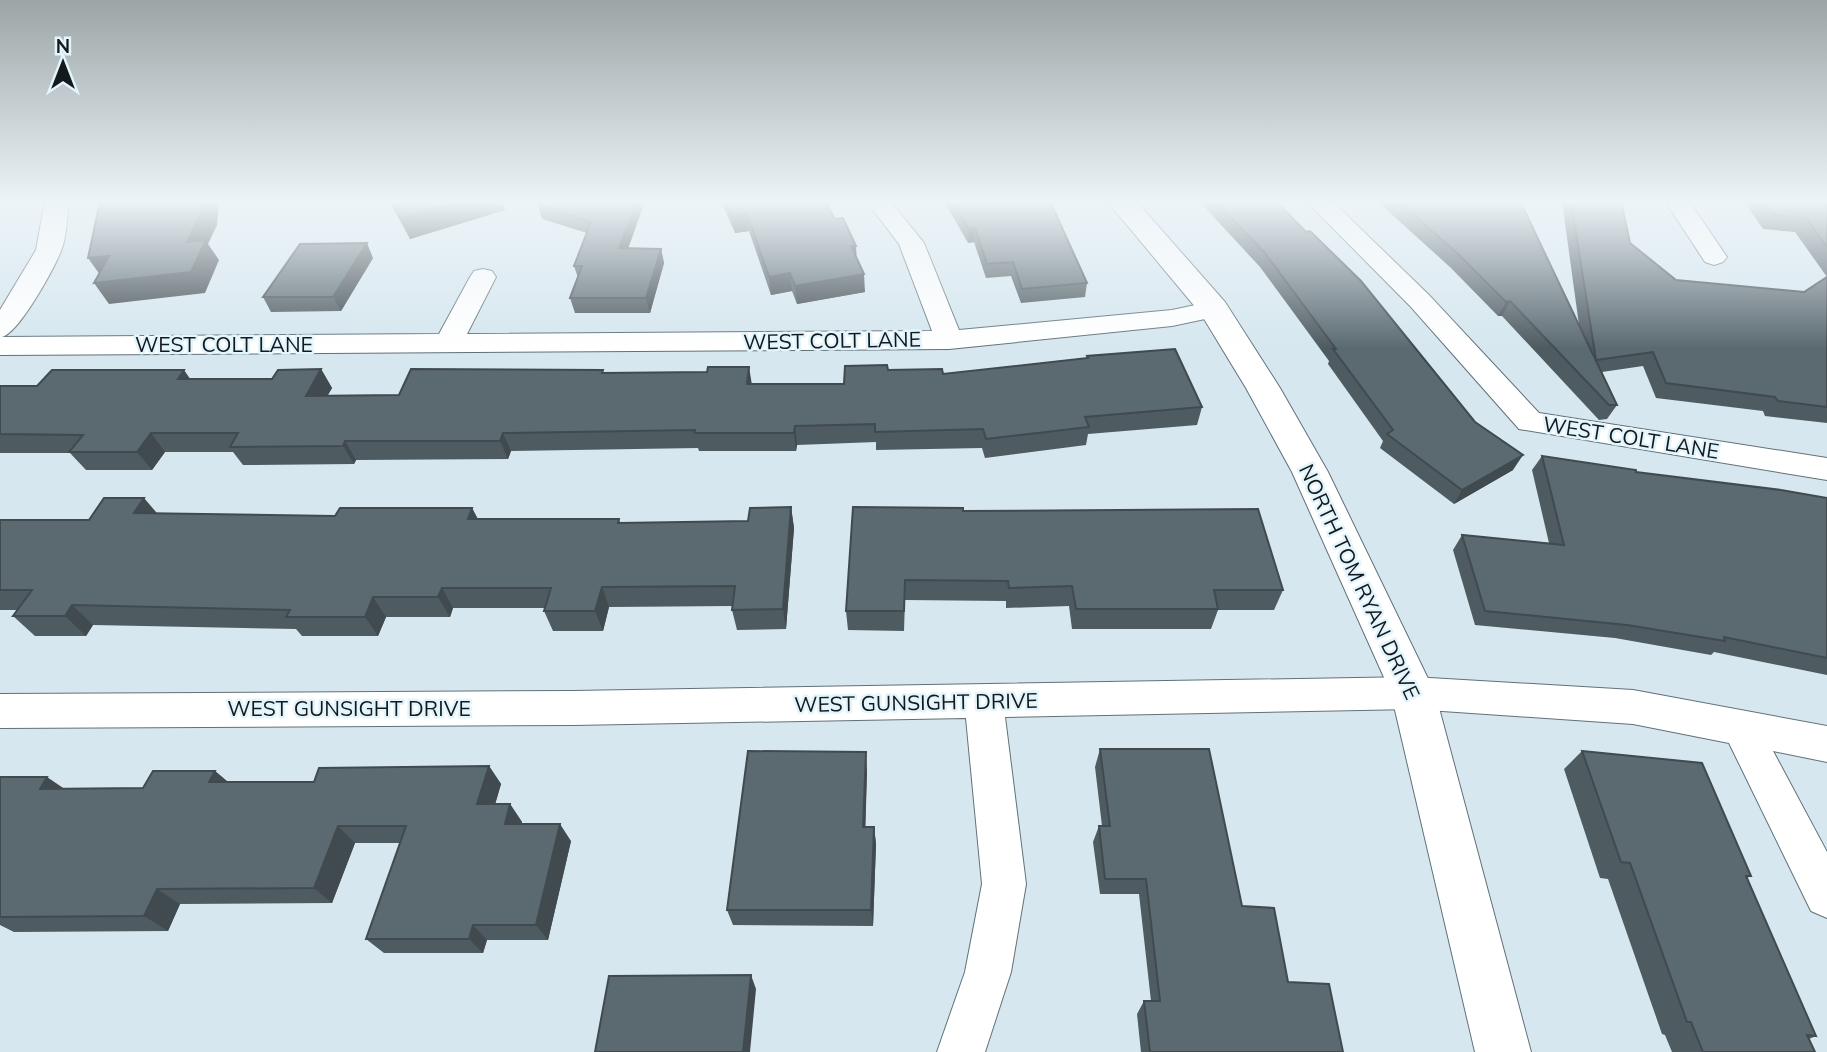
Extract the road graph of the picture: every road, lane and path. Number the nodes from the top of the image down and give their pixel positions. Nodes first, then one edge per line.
1 (48, 250) edge
2 (914, 250) edge
3 (1163, 250) edge
4 (1368, 250) edge
5 (1709, 250) edge
6 (1714, 257) dead end
7 (482, 277) dead end
8 (1214, 309) junction
9 (0, 330) edge
10 (949, 340) junction
11 (448, 344) junction
12 (0, 346) edge
13 (1827, 469) edge
14 (1413, 693) junction
15 (984, 703) junction
16 (0, 711) edge
17 (1741, 726) junction
18 (1827, 744) edge
19 (1827, 895) edge
20 (961, 1052) edge
21 (1503, 1052) edge

1 - 9 street
2 - 10 street
3 - 8 street, NORTH TOM RYAN DRIVE
4 - 13 street, WEST COLT LANE
5 - 6 street
7 - 11 street
8 - 10 street, WEST COLT LANE
8 - 14 street, NORTH TOM RYAN DRIVE
10 - 11 street, WEST COLT LANE
11 - 12 street, WEST COLT LANE
14 - 15 street, WEST GUNSIGHT DRIVE
14 - 17 street, WEST GUNSIGHT DRIVE
14 - 21 street, NORTH TOM RYAN DRIVE
15 - 16 street, WEST GUNSIGHT DRIVE
15 - 20 street
17 - 18 street, WEST GUNSIGHT DRIVE
17 - 19 street

